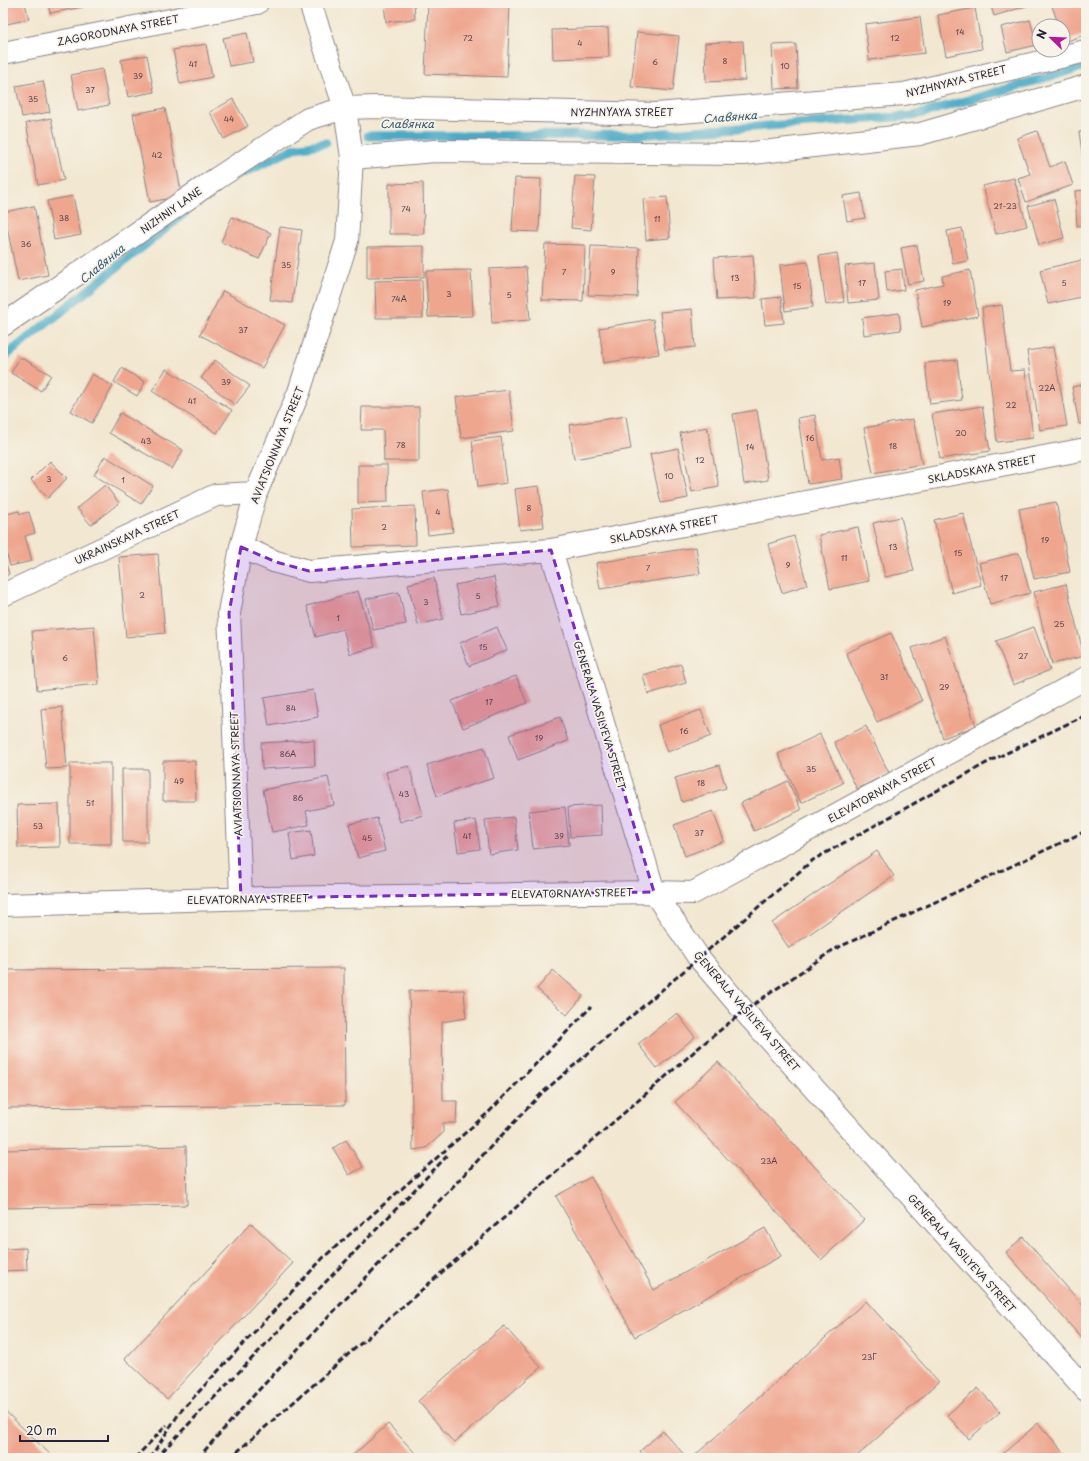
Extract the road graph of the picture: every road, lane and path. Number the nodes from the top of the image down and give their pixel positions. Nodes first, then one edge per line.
1 (257, 3) edge
2 (310, 3) edge
3 (1086, 51) edge
4 (3, 53) edge
5 (1086, 86) edge
6 (345, 108) junction
7 (352, 158) junction
8 (3, 326) edge
9 (1086, 450) edge
10 (256, 493) junction
11 (241, 547) junction
12 (551, 550) junction
13 (3, 595) edge
14 (1086, 678) edge
15 (654, 892) junction
16 (241, 898) junction
17 (3, 905) edge
18 (1086, 1390) edge

1 - 4 street, ZAGORODNAYA STREET
2 - 6 street, AVIATSIONNAYA STREET
3 - 6 street, NYZHNYAYA STREET
5 - 7 street
6 - 7 street, AVIATSIONNAYA STREET
6 - 8 street, NIZHNIY LANE
7 - 10 street, AVIATSIONNAYA STREET
9 - 12 street, SKLADSKAYA STREET
10 - 11 street, AVIATSIONNAYA STREET
10 - 13 street, UKRAINSKAYA STREET
11 - 12 street, SKLADSKAYA STREET
11 - 16 street, AVIATSIONNAYA STREET
12 - 15 street, GENERALA VASILYEVA STREET
14 - 15 street, ELEVATORNAYA STREET
15 - 16 street, ELEVATORNAYA STREET
15 - 18 street, GENERALA VASILYEVA STREET
16 - 17 street, ELEVATORNAYA STREET

